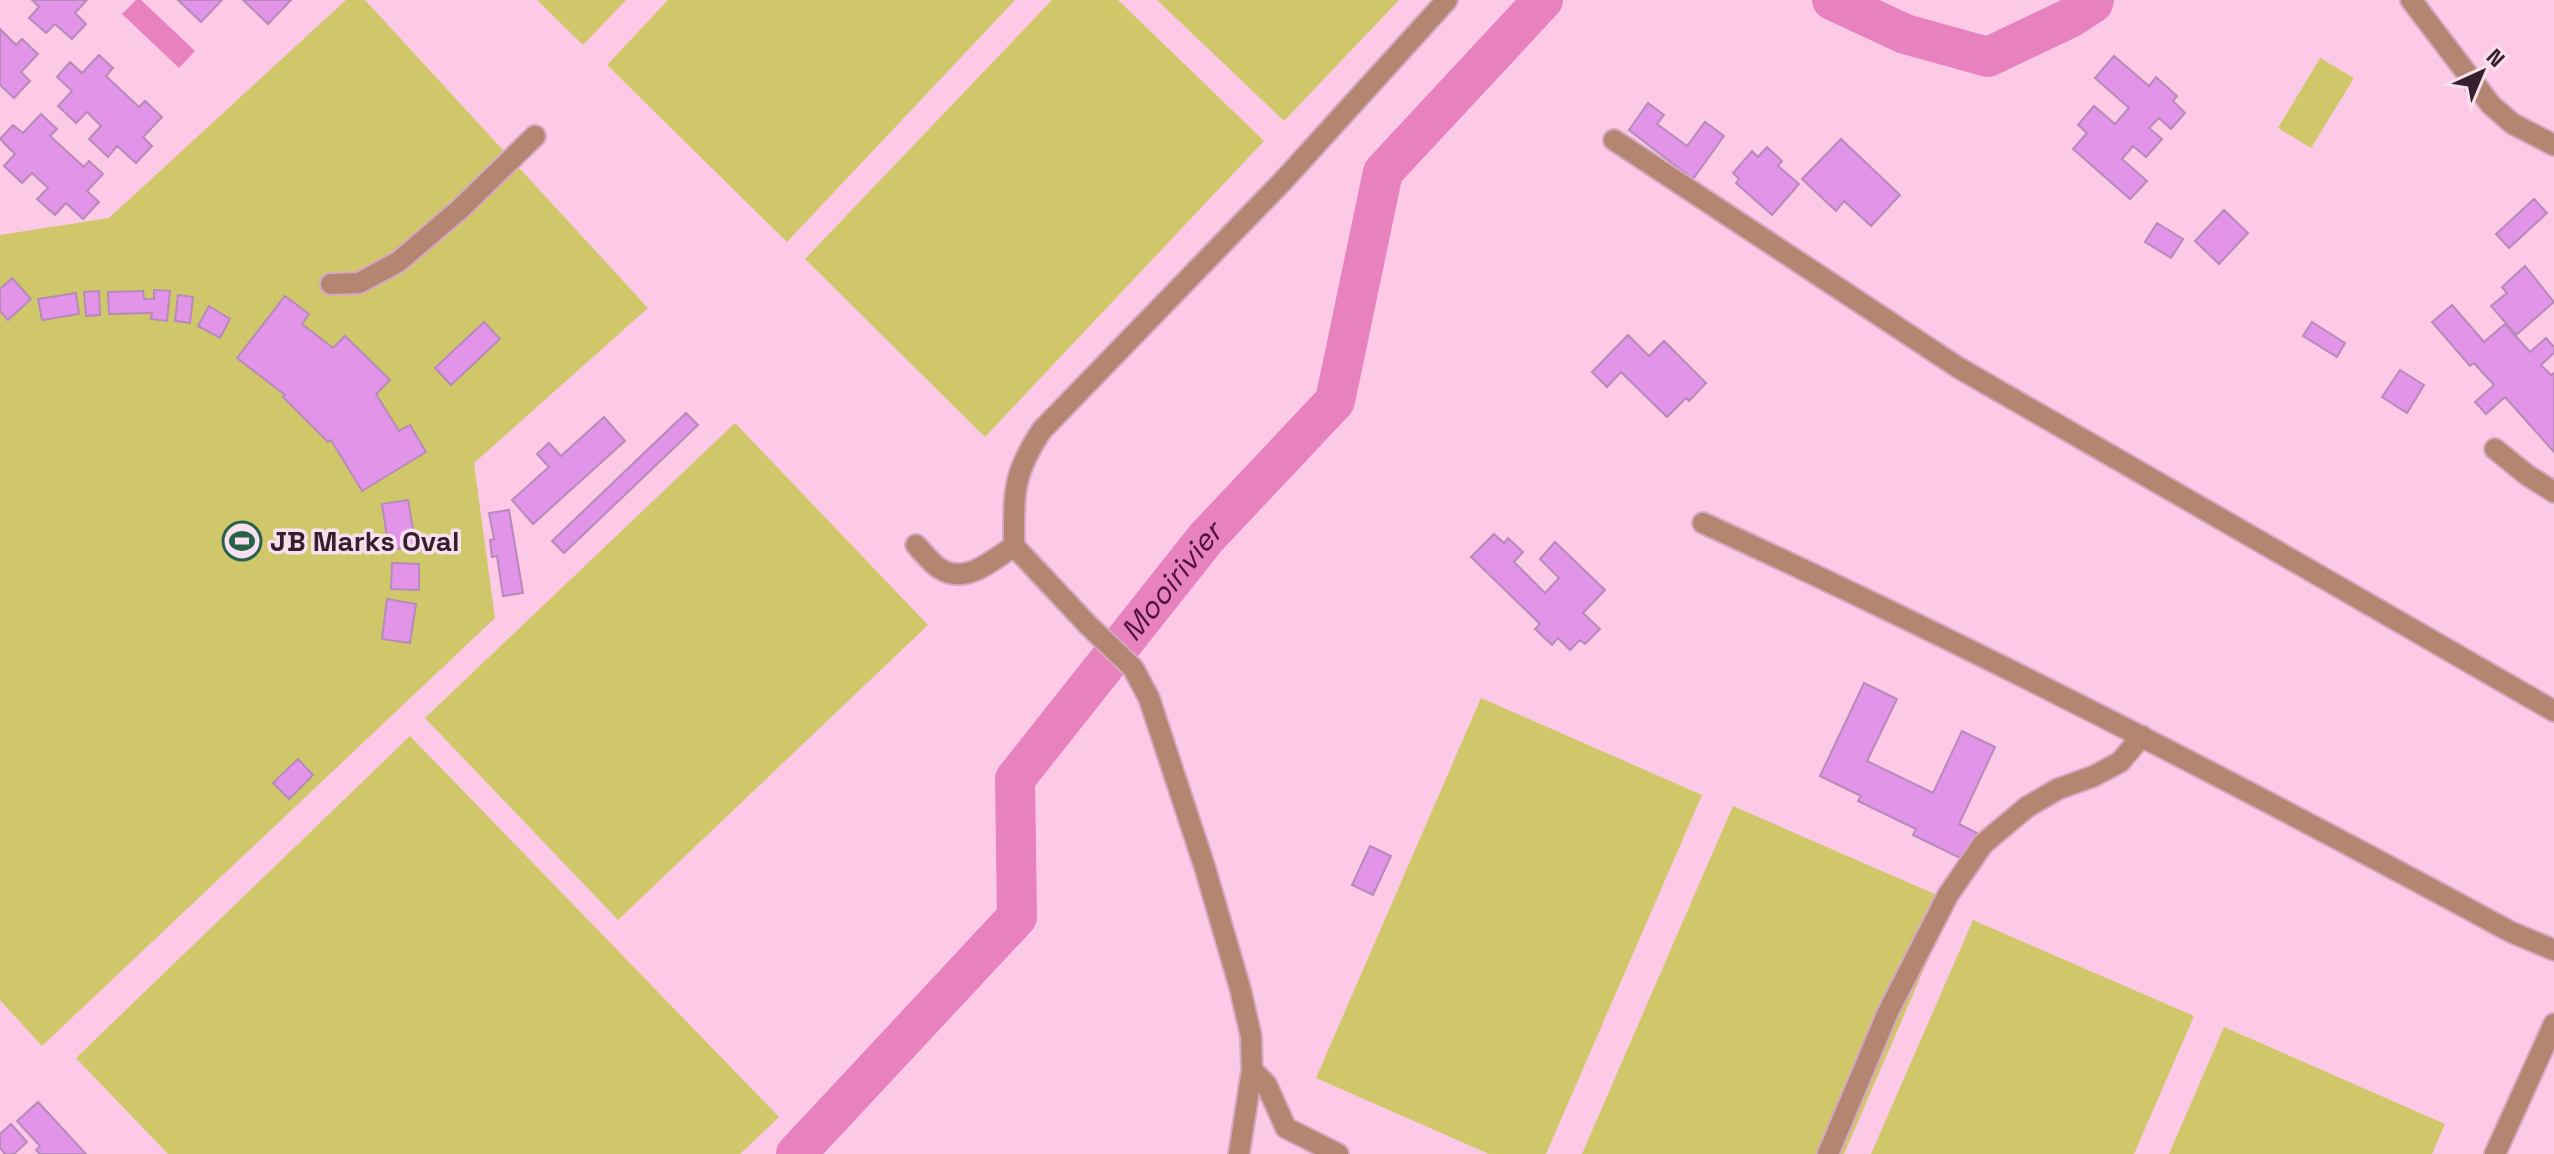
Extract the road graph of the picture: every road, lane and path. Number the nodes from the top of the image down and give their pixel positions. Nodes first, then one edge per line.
1 (1447, 0) edge
2 (2411, 0) edge
3 (535, 136) dead end
4 (1614, 140) dead end
5 (2554, 145) edge
6 (331, 284) dead end
7 (2495, 449) dead end
8 (2554, 492) edge
9 (1703, 523) dead end
10 (916, 545) dead end
11 (1014, 546) junction
12 (2554, 711) edge
13 (2142, 736) junction
14 (2554, 950) edge
15 (2554, 1024) edge
16 (1252, 1070) junction
17 (1239, 1154) edge
18 (1338, 1154) edge
19 (1828, 1154) edge
20 (2495, 1154) edge

1 - 11 street
2 - 5 street
3 - 6 street
4 - 12 street
7 - 8 street
9 - 13 street
10 - 11 street
11 - 16 street
13 - 14 street
13 - 19 street
15 - 20 street
16 - 17 street
16 - 18 street

